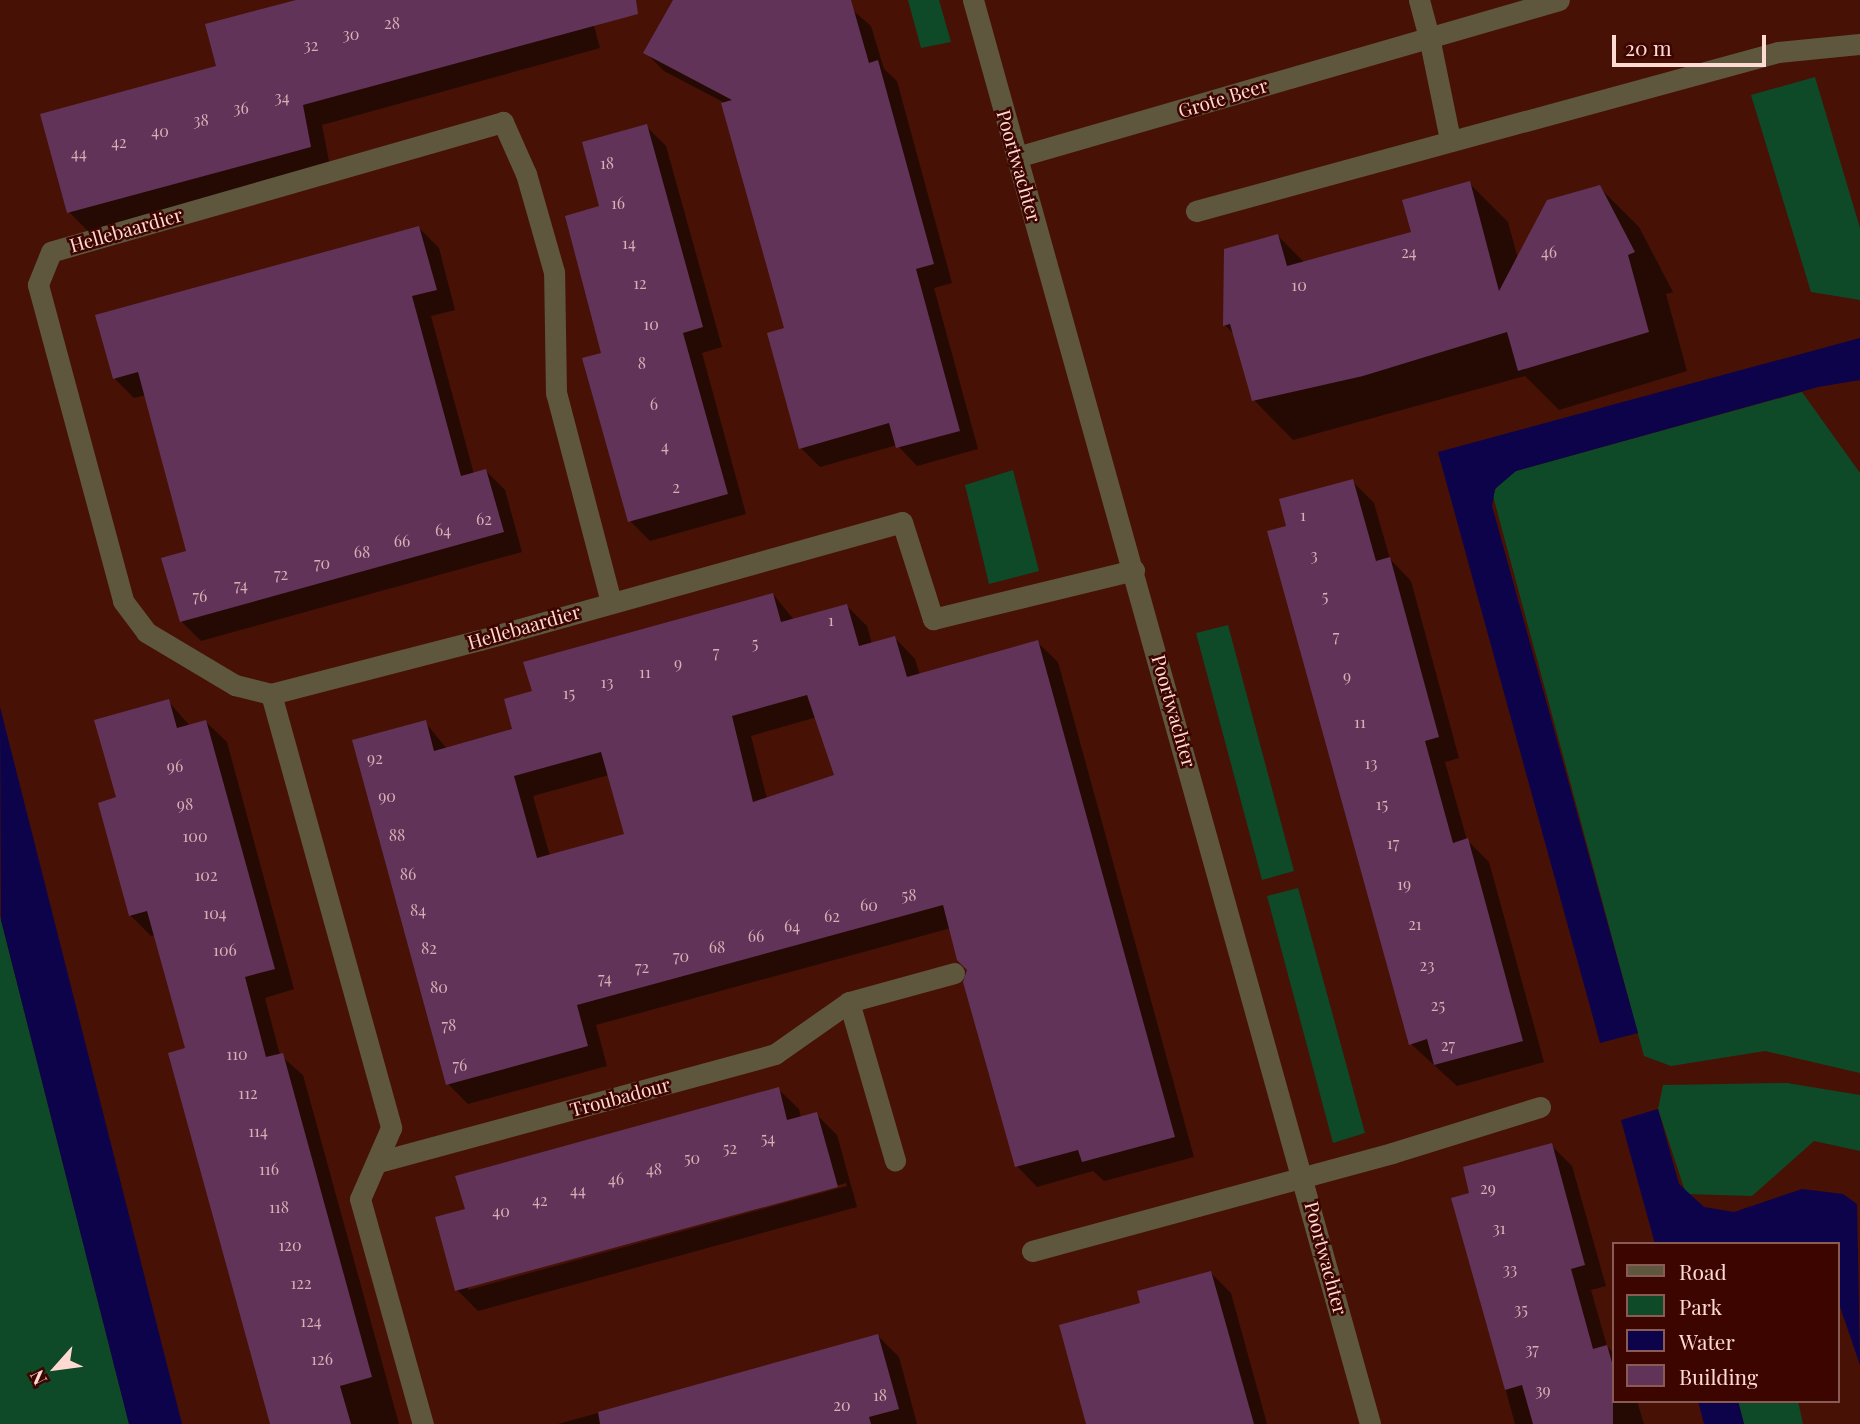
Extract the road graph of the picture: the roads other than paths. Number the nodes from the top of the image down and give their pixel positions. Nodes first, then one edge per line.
1 (973, 0) edge
2 (1419, 0) edge
3 (1559, 0) edge
4 (1429, 37) junction
5 (1860, 44) edge
6 (1450, 139) junction
7 (1017, 157) junction
8 (1196, 211) dead end
9 (1134, 570) junction
10 (611, 602) junction
11 (271, 694) junction
12 (954, 973) dead end
13 (849, 1002) junction
14 (1540, 1107) dead end
15 (895, 1160) dead end
16 (378, 1162) junction
17 (1304, 1176) junction
18 (1032, 1251) dead end
19 (423, 1424) edge
20 (1370, 1424) edge

1 - 7 street, Poortwachter
2 - 4 street
3 - 4 street, Grote Beer
4 - 6 street
4 - 7 street, Grote Beer
5 - 6 street
6 - 8 street
7 - 9 street, Poortwachter
9 - 10 street, Hellebaardier
9 - 17 street, Poortwachter
10 - 11 street, Hellebaardier
10 - 11 street, Hellebaardier
11 - 16 street
12 - 13 street, Troubadour
13 - 15 street
13 - 16 street, Troubadour
14 - 17 street
16 - 19 street
17 - 18 street
17 - 20 street, Poortwachter

